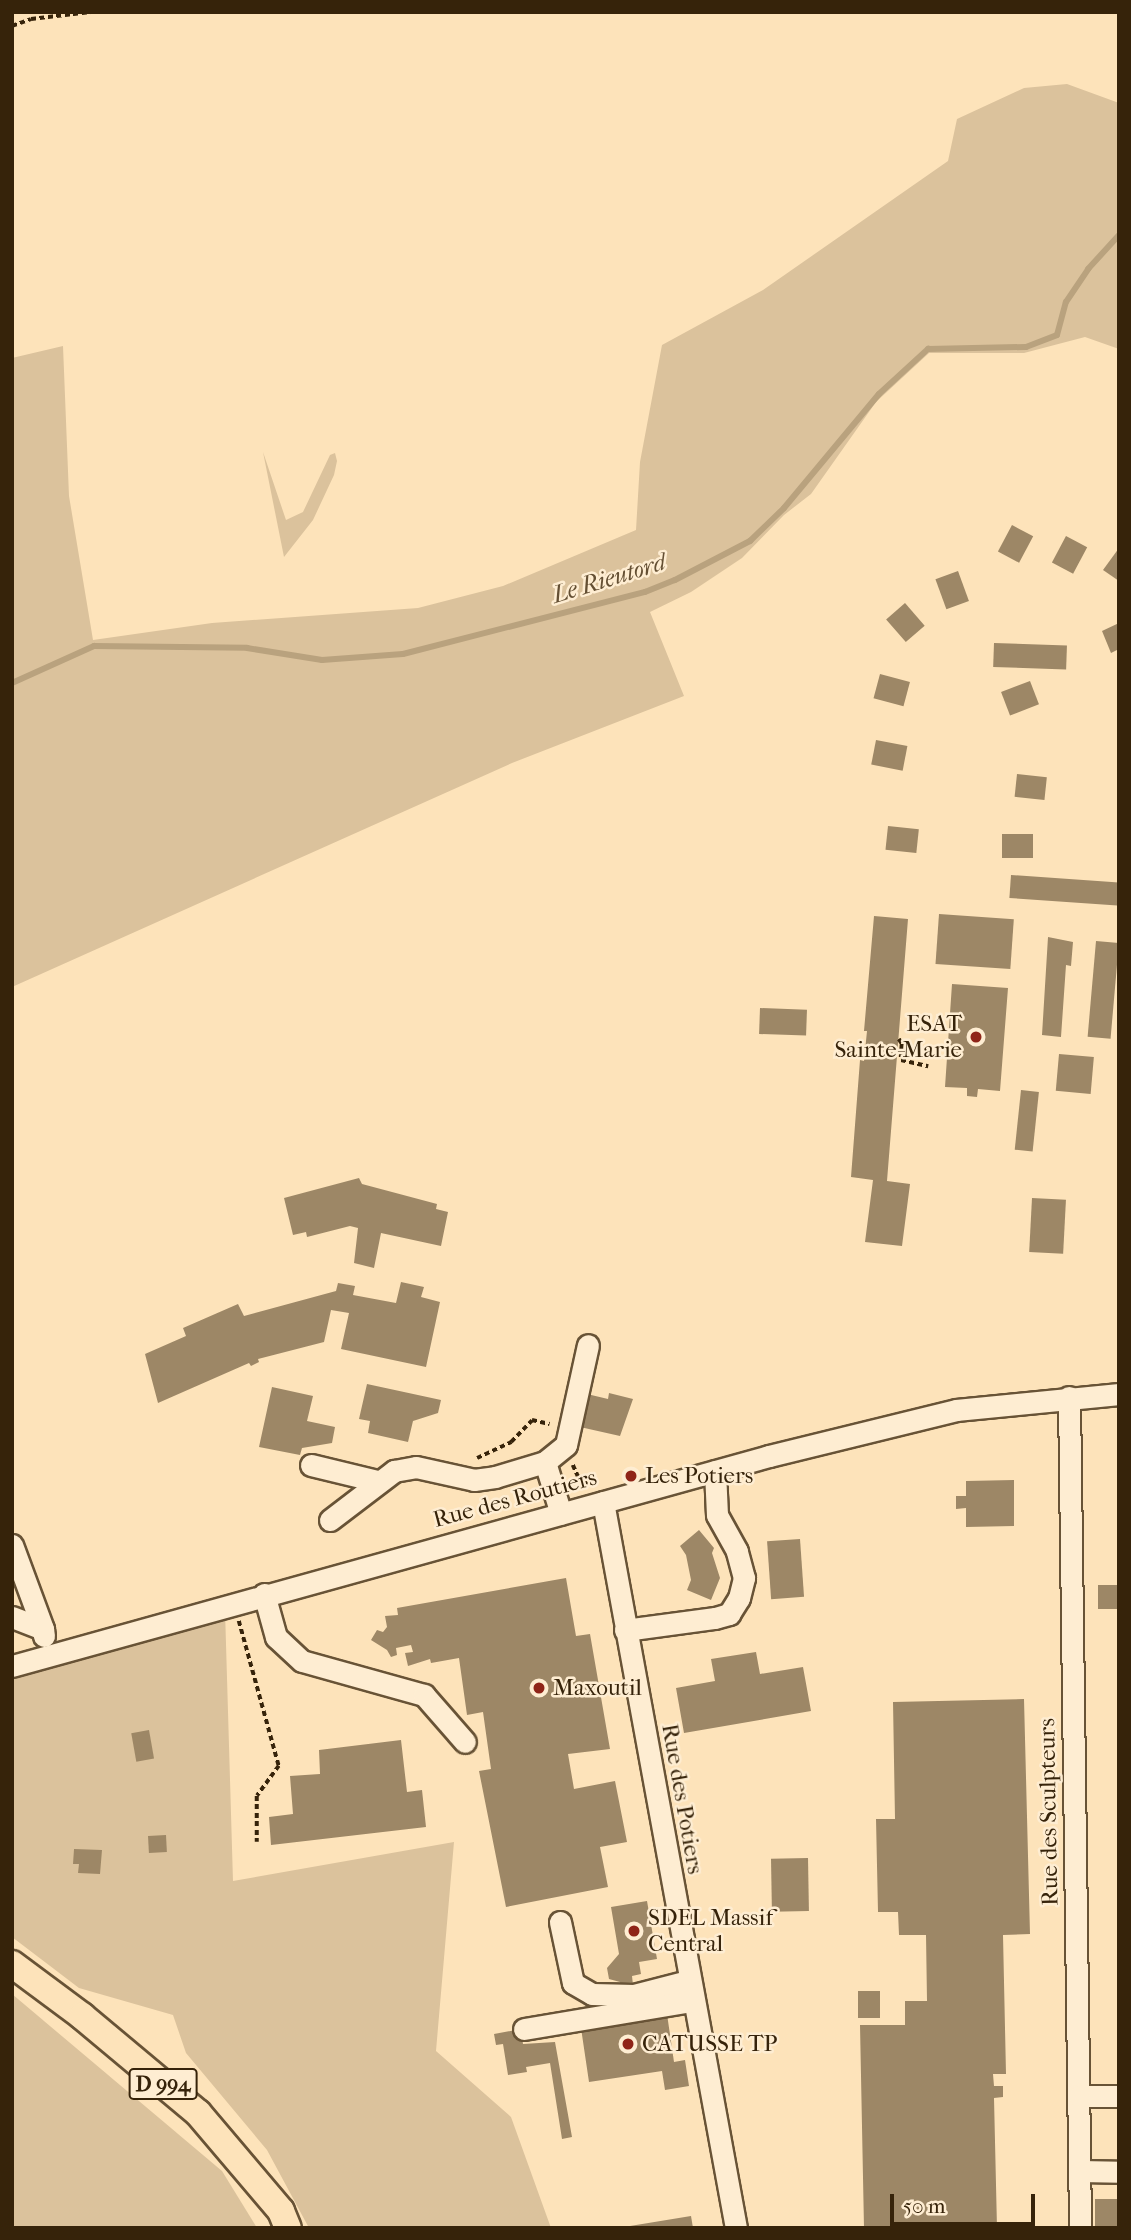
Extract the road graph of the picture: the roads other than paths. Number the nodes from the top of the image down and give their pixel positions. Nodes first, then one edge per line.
1 (588, 1345) dead end
2 (1119, 1394) edge
3 (1069, 1396) junction
4 (545, 1462) junction
5 (311, 1465) dead end
6 (715, 1471) junction
7 (377, 1481) junction
8 (603, 1502) junction
9 (561, 1514) junction
10 (330, 1520) dead end
11 (12, 1545) edge
12 (264, 1594) junction
13 (12, 1617) edge
14 (43, 1629) junction
15 (625, 1630) junction
16 (49, 1655) junction
17 (12, 1666) edge
18 (465, 1742) dead end
19 (561, 1922) dead end
20 (12, 1964) edge
21 (690, 1991) junction
22 (524, 2029) dead end
23 (1079, 2096) junction
24 (1119, 2096) edge
25 (1080, 2171) junction
26 (1119, 2172) edge
27 (288, 2228) edge
28 (736, 2228) edge
29 (1080, 2228) edge

1 - 4 street
2 - 3 street, Rue des Routiers
3 - 6 street, Rue des Routiers
3 - 23 street, Rue des Sculpteurs
4 - 7 street
4 - 9 street
5 - 7 street
6 - 8 street, Rue des Routiers
6 - 15 street
7 - 10 street
8 - 9 street, Rue des Routiers
8 - 15 street, Rue des Potiers
9 - 12 street, Rue des Routiers
11 - 14 street
12 - 16 street, Rue des Routiers
12 - 18 street
13 - 14 street
14 - 16 street
15 - 21 street, Rue des Potiers
16 - 17 street, Rue des Routiers
19 - 21 street
20 - 27 main road, D 994
21 - 22 street
21 - 28 street, Rue des Potiers
23 - 24 street
23 - 25 street, Rue des Sculpteurs
25 - 26 street
25 - 29 street, Rue des Sculpteurs

